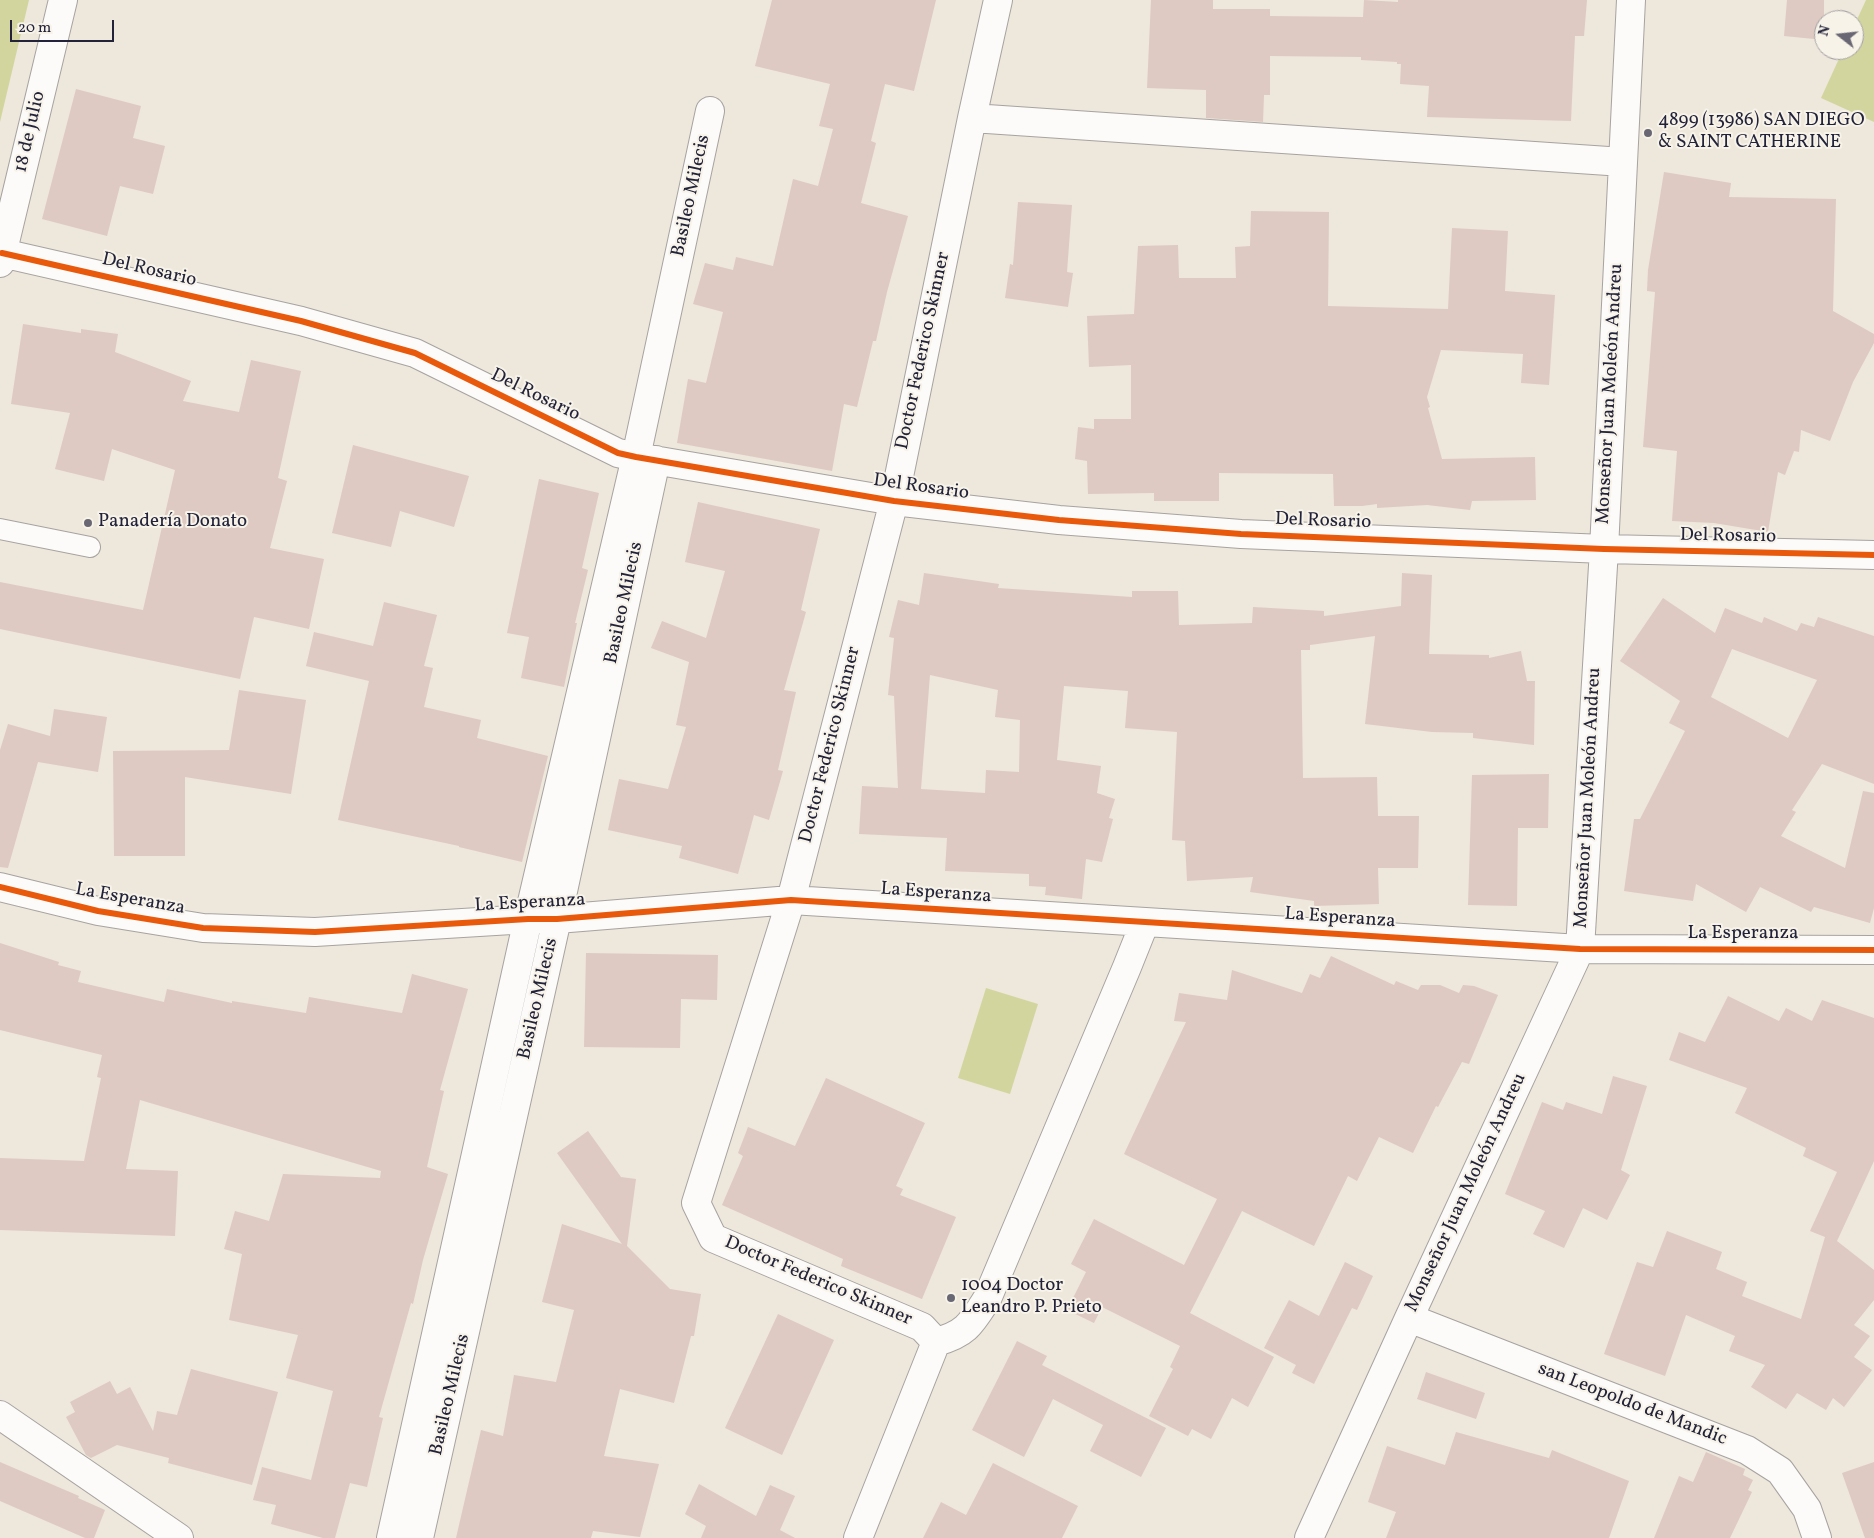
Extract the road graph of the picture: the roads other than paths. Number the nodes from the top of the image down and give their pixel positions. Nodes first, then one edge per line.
1 (63, 0) edge
2 (998, 0) edge
3 (1631, 0) edge
4 (710, 111) dead end
5 (972, 118) junction
6 (1623, 162) junction
7 (1, 258) edge
8 (646, 458) junction
9 (894, 501) junction
10 (0, 529) edge
11 (90, 547) dead end
12 (1604, 549) junction
13 (1874, 555) edge
14 (0, 887) edge
15 (791, 900) junction
16 (528, 919) junction
17 (557, 919) junction
18 (1144, 922) junction
19 (1580, 949) junction
20 (1874, 950) edge
21 (1409, 1318) junction
22 (936, 1342) junction
23 (0, 1415) edge
24 (179, 1538) edge
25 (391, 1538) edge
26 (419, 1538) edge
27 (858, 1538) edge
28 (1310, 1538) edge
29 (1817, 1538) edge

1 - 7 street, 18 de Julio
2 - 5 street, Doctor Federico Skinner
3 - 6 street, Monseñor Juan Moleón Andreu
4 - 8 street, Basileo Milecis
5 - 6 street
5 - 9 street, Doctor Federico Skinner
6 - 12 street, Monseñor Juan Moleón Andreu
7 - 8 street, Del Rosario
8 - 9 street, Del Rosario
8 - 16 street
8 - 17 street, Basileo Milecis
9 - 12 street, Del Rosario
9 - 15 street, Doctor Federico Skinner
10 - 11 lane
12 - 13 street, Del Rosario
12 - 19 street, Monseñor Juan Moleón Andreu
14 - 16 street, La Esperanza
15 - 17 street, La Esperanza
15 - 18 street, La Esperanza
15 - 22 street, Doctor Federico Skinner
16 - 17 street, La Esperanza
16 - 25 street
17 - 26 street, Basileo Milecis
18 - 19 street, La Esperanza
18 - 22 street
19 - 20 street, La Esperanza
19 - 21 street, Monseñor Juan Moleón Andreu
21 - 28 street, Monseñor Juan Moleón Andreu
21 - 29 street, san Leopoldo de Mandic
22 - 27 street
23 - 24 street

